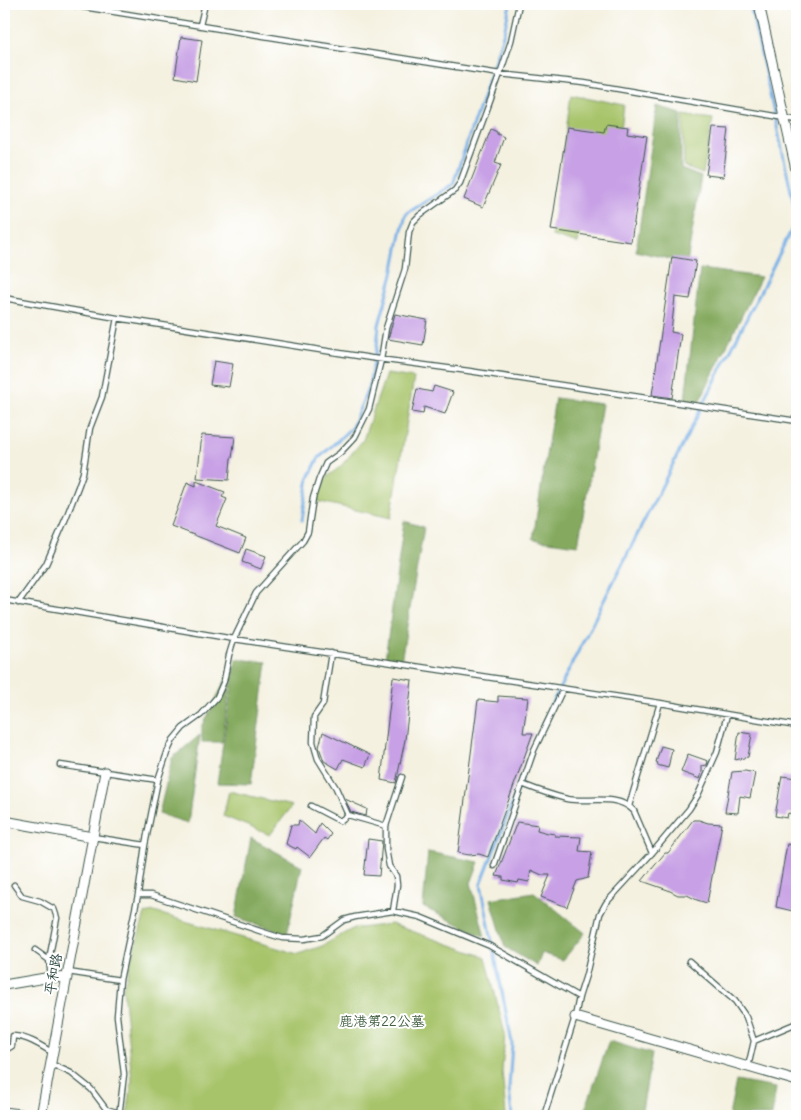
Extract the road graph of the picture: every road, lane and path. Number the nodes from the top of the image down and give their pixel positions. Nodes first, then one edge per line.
1 (65, 4) edge
2 (205, 4) edge
3 (519, 4) edge
4 (759, 4) edge
5 (200, 25) junction
6 (500, 74) junction
7 (782, 117) junction
8 (797, 120) edge
9 (797, 174) edge
10 (4, 298) edge
11 (117, 318) junction
12 (381, 360) junction
13 (797, 421) edge
14 (4, 600) edge
15 (18, 603) junction
16 (234, 639) junction
17 (331, 653) junction
18 (563, 689) junction
19 (660, 703) junction
20 (727, 715) junction
21 (797, 726) edge
22 (60, 765) dead end
23 (105, 772) junction
24 (402, 777) dead end
25 (158, 780) junction
26 (522, 784) junction
27 (311, 806) dead end
28 (629, 806) junction
29 (348, 816) junction
30 (4, 821) edge
31 (386, 826) junction
32 (93, 837) junction
33 (145, 845) junction
34 (652, 853) junction
35 (494, 866) dead end
36 (14, 885) dead end
37 (138, 895) junction
38 (393, 911) junction
39 (35, 950) dead end
40 (49, 960) junction
41 (689, 961) dead end
42 (67, 975) junction
43 (51, 978) junction
44 (120, 980) junction
45 (4, 985) edge
46 (579, 997) junction
47 (575, 1017) junction
48 (797, 1023) edge
49 (754, 1041) junction
50 (4, 1049) edge
51 (53, 1053) junction
52 (51, 1064) junction
53 (748, 1067) junction
54 (797, 1081) edge
55 (4, 1112) edge
56 (120, 1115) edge
57 (35, 1116) edge
58 (41, 1116) edge
59 (544, 1116) edge

1 - 5 lane
2 - 5 lane
3 - 6 lane
4 - 7 street
5 - 6 lane
6 - 7 lane
6 - 12 lane
7 - 8 lane
7 - 9 street
10 - 11 lane
11 - 12 lane
11 - 15 lane
12 - 13 lane
12 - 16 lane
14 - 15 lane
15 - 16 lane
16 - 17 lane
16 - 25 lane
17 - 18 lane
17 - 29 lane
18 - 19 lane
18 - 26 lane
19 - 20 lane
19 - 28 lane
20 - 21 lane
20 - 34 lane
22 - 23 lane
23 - 25 lane
23 - 32 street, 平和路
24 - 31 lane
25 - 33 lane
26 - 28 lane
26 - 35 lane
27 - 29 lane
28 - 34 lane
29 - 31 lane
30 - 32 street
31 - 38 lane
32 - 33 lane
32 - 42 street, 平和路
33 - 37 lane
34 - 46 lane
36 - 40 lane
37 - 38 lane
37 - 44 lane
38 - 46 lane
39 - 40 lane
40 - 43 lane
41 - 49 lane
42 - 43 street
42 - 44 lane
42 - 51 street, 平和路
43 - 45 street
44 - 56 lane
46 - 47 lane
47 - 53 street
47 - 59 lane
48 - 49 lane
49 - 53 lane
50 - 51 lane
51 - 52 street, 平和路
52 - 56 lane
52 - 58 street, 平和路
53 - 54 street
55 - 57 street

